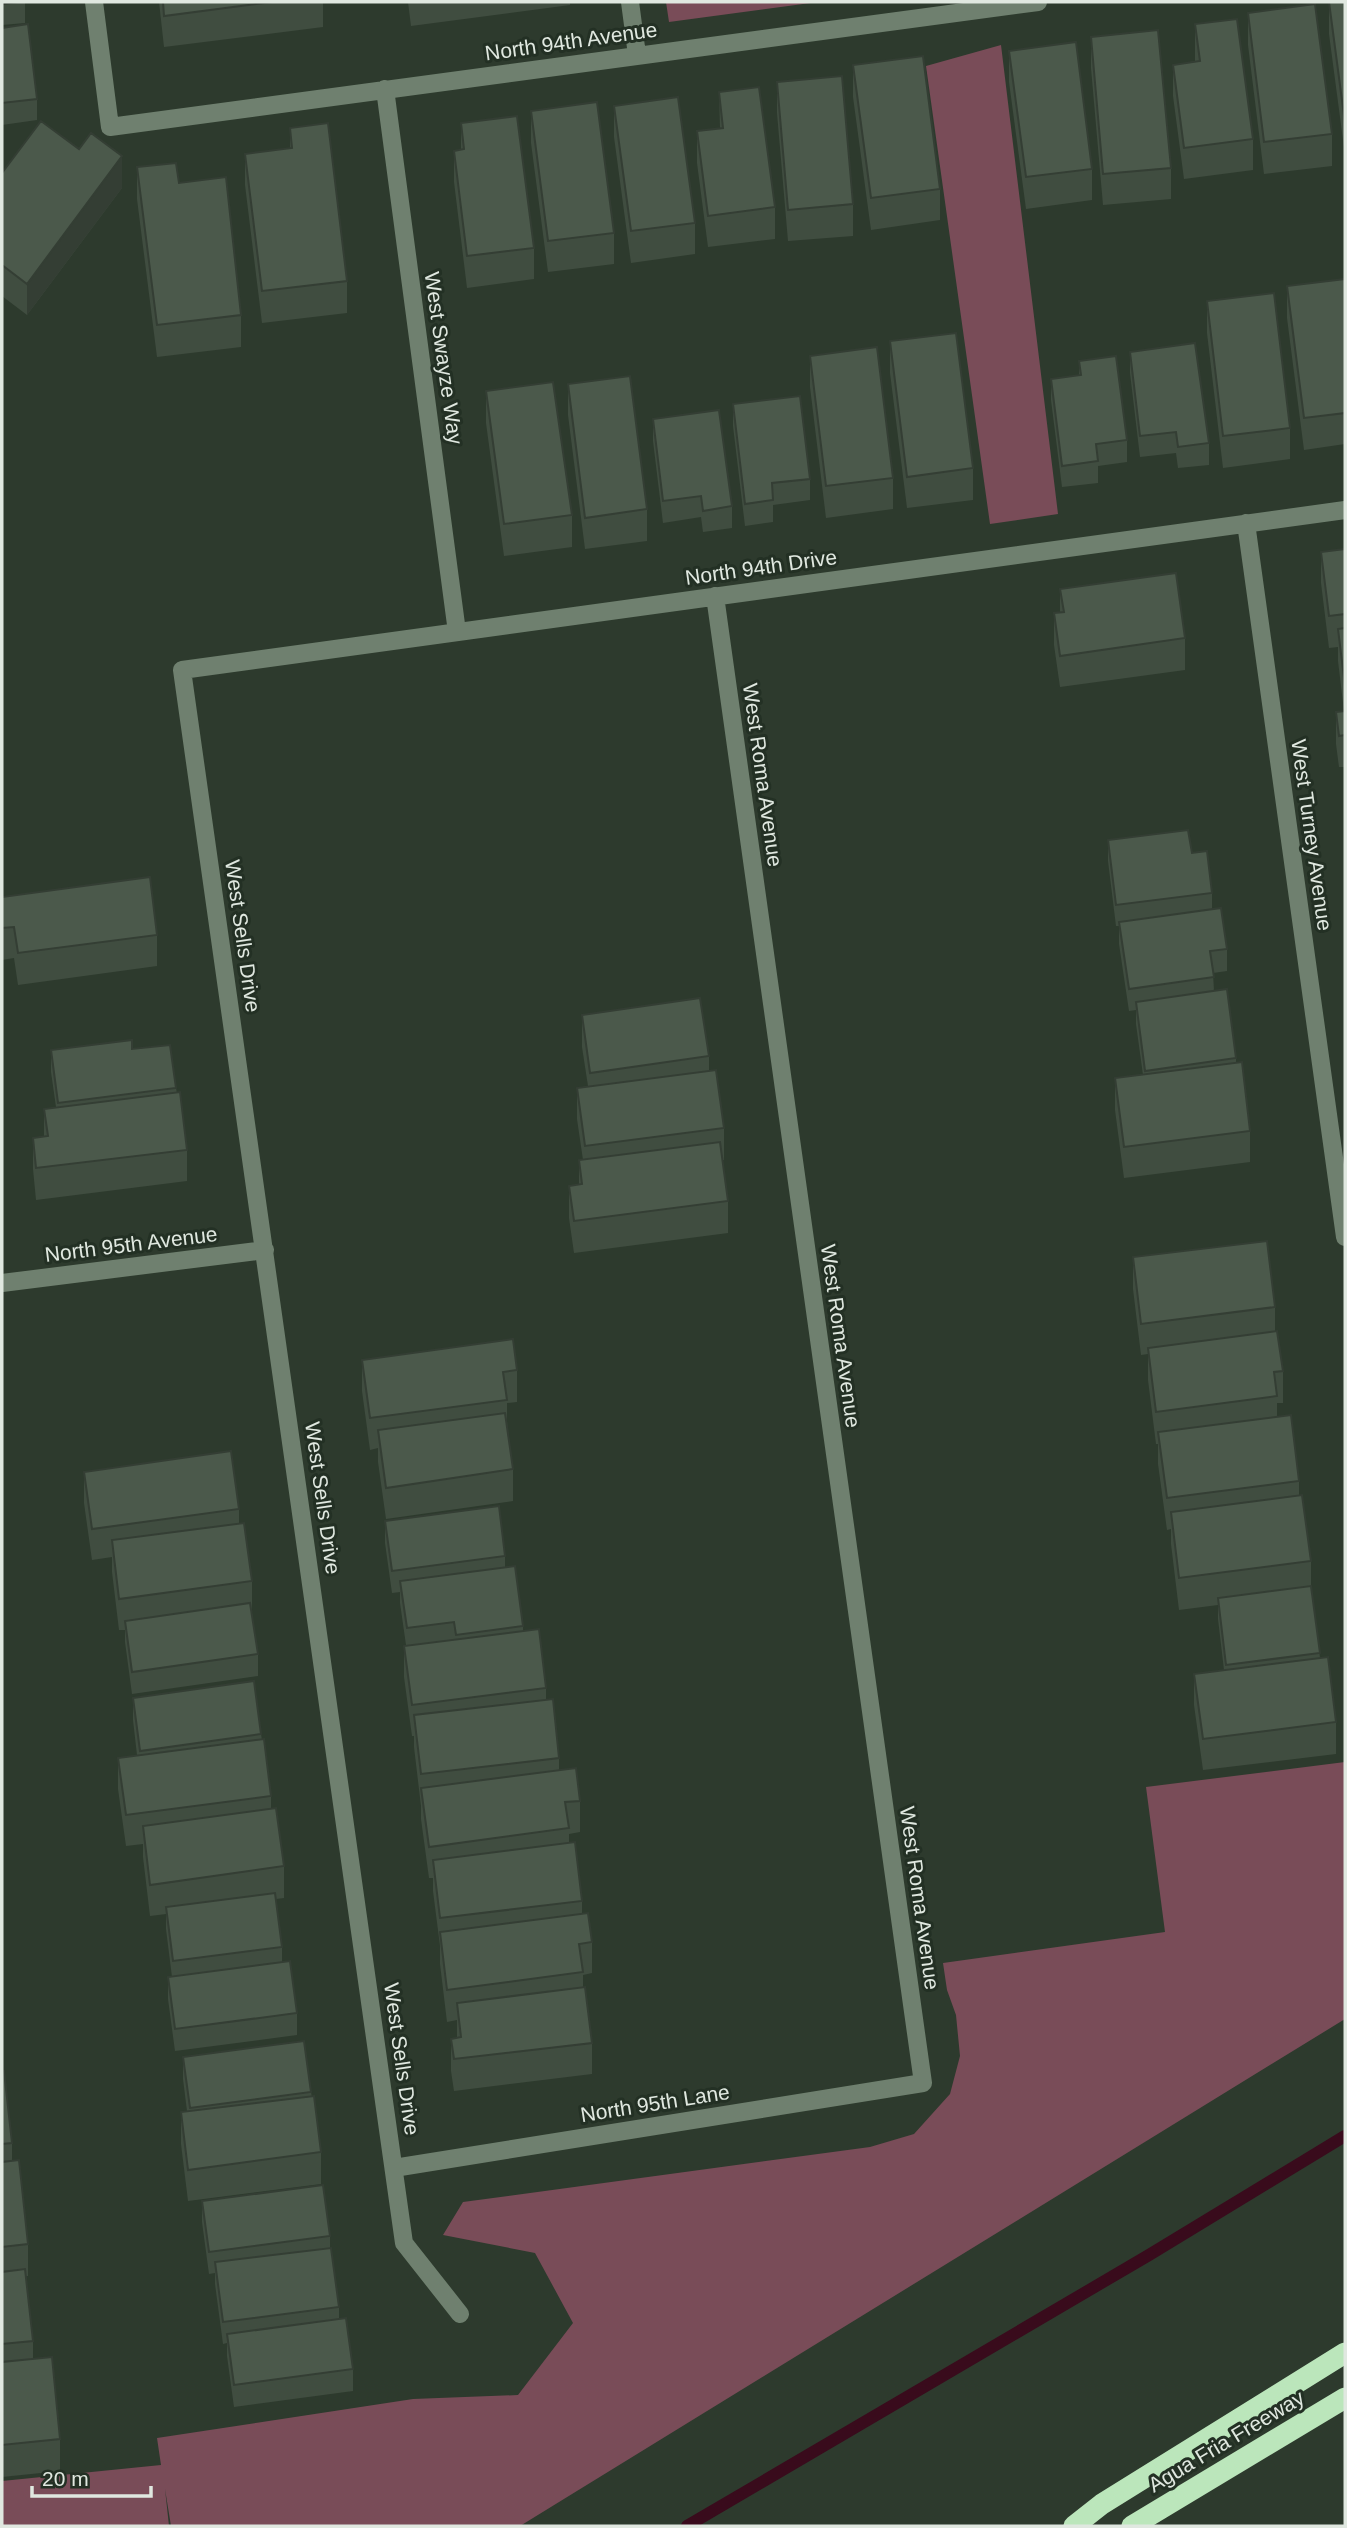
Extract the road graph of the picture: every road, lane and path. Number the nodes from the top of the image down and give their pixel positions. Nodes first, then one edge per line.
1 (94, 2) edge
2 (630, 2) edge
3 (1038, 2) edge
4 (636, 55) junction
5 (385, 89) junction
6 (1345, 510) edge
7 (1246, 523) junction
8 (715, 596) junction
9 (457, 632) junction
10 (182, 670) joint
11 (1345, 1237) edge
12 (265, 1250) junction
13 (2, 1283) edge
14 (923, 2083) joint
15 (394, 2168) junction
16 (460, 2314) dead end
17 (1345, 2353) edge
18 (1345, 2398) edge
19 (1074, 2526) edge
20 (1132, 2526) edge

1 - 5 street, North 94th Avenue
2 - 4 street
3 - 4 street, North 94th Avenue
4 - 5 street, North 94th Avenue
5 - 9 street, West Swayze Way
6 - 7 street, North 94th Drive
7 - 8 street, North 94th Drive
7 - 11 street, West Turney Avenue
8 - 9 street, North 94th Drive
8 - 14 street, West Roma Avenue
9 - 10 street, North 94th Drive
10 - 12 street, West Sells Drive
12 - 13 street, North 95th Avenue
12 - 15 street, West Sells Drive
14 - 15 street, North 95th Lane
15 - 16 street, West Sells Drive
17 - 19 highway
18 - 20 highway, Agua Fria Freeway

